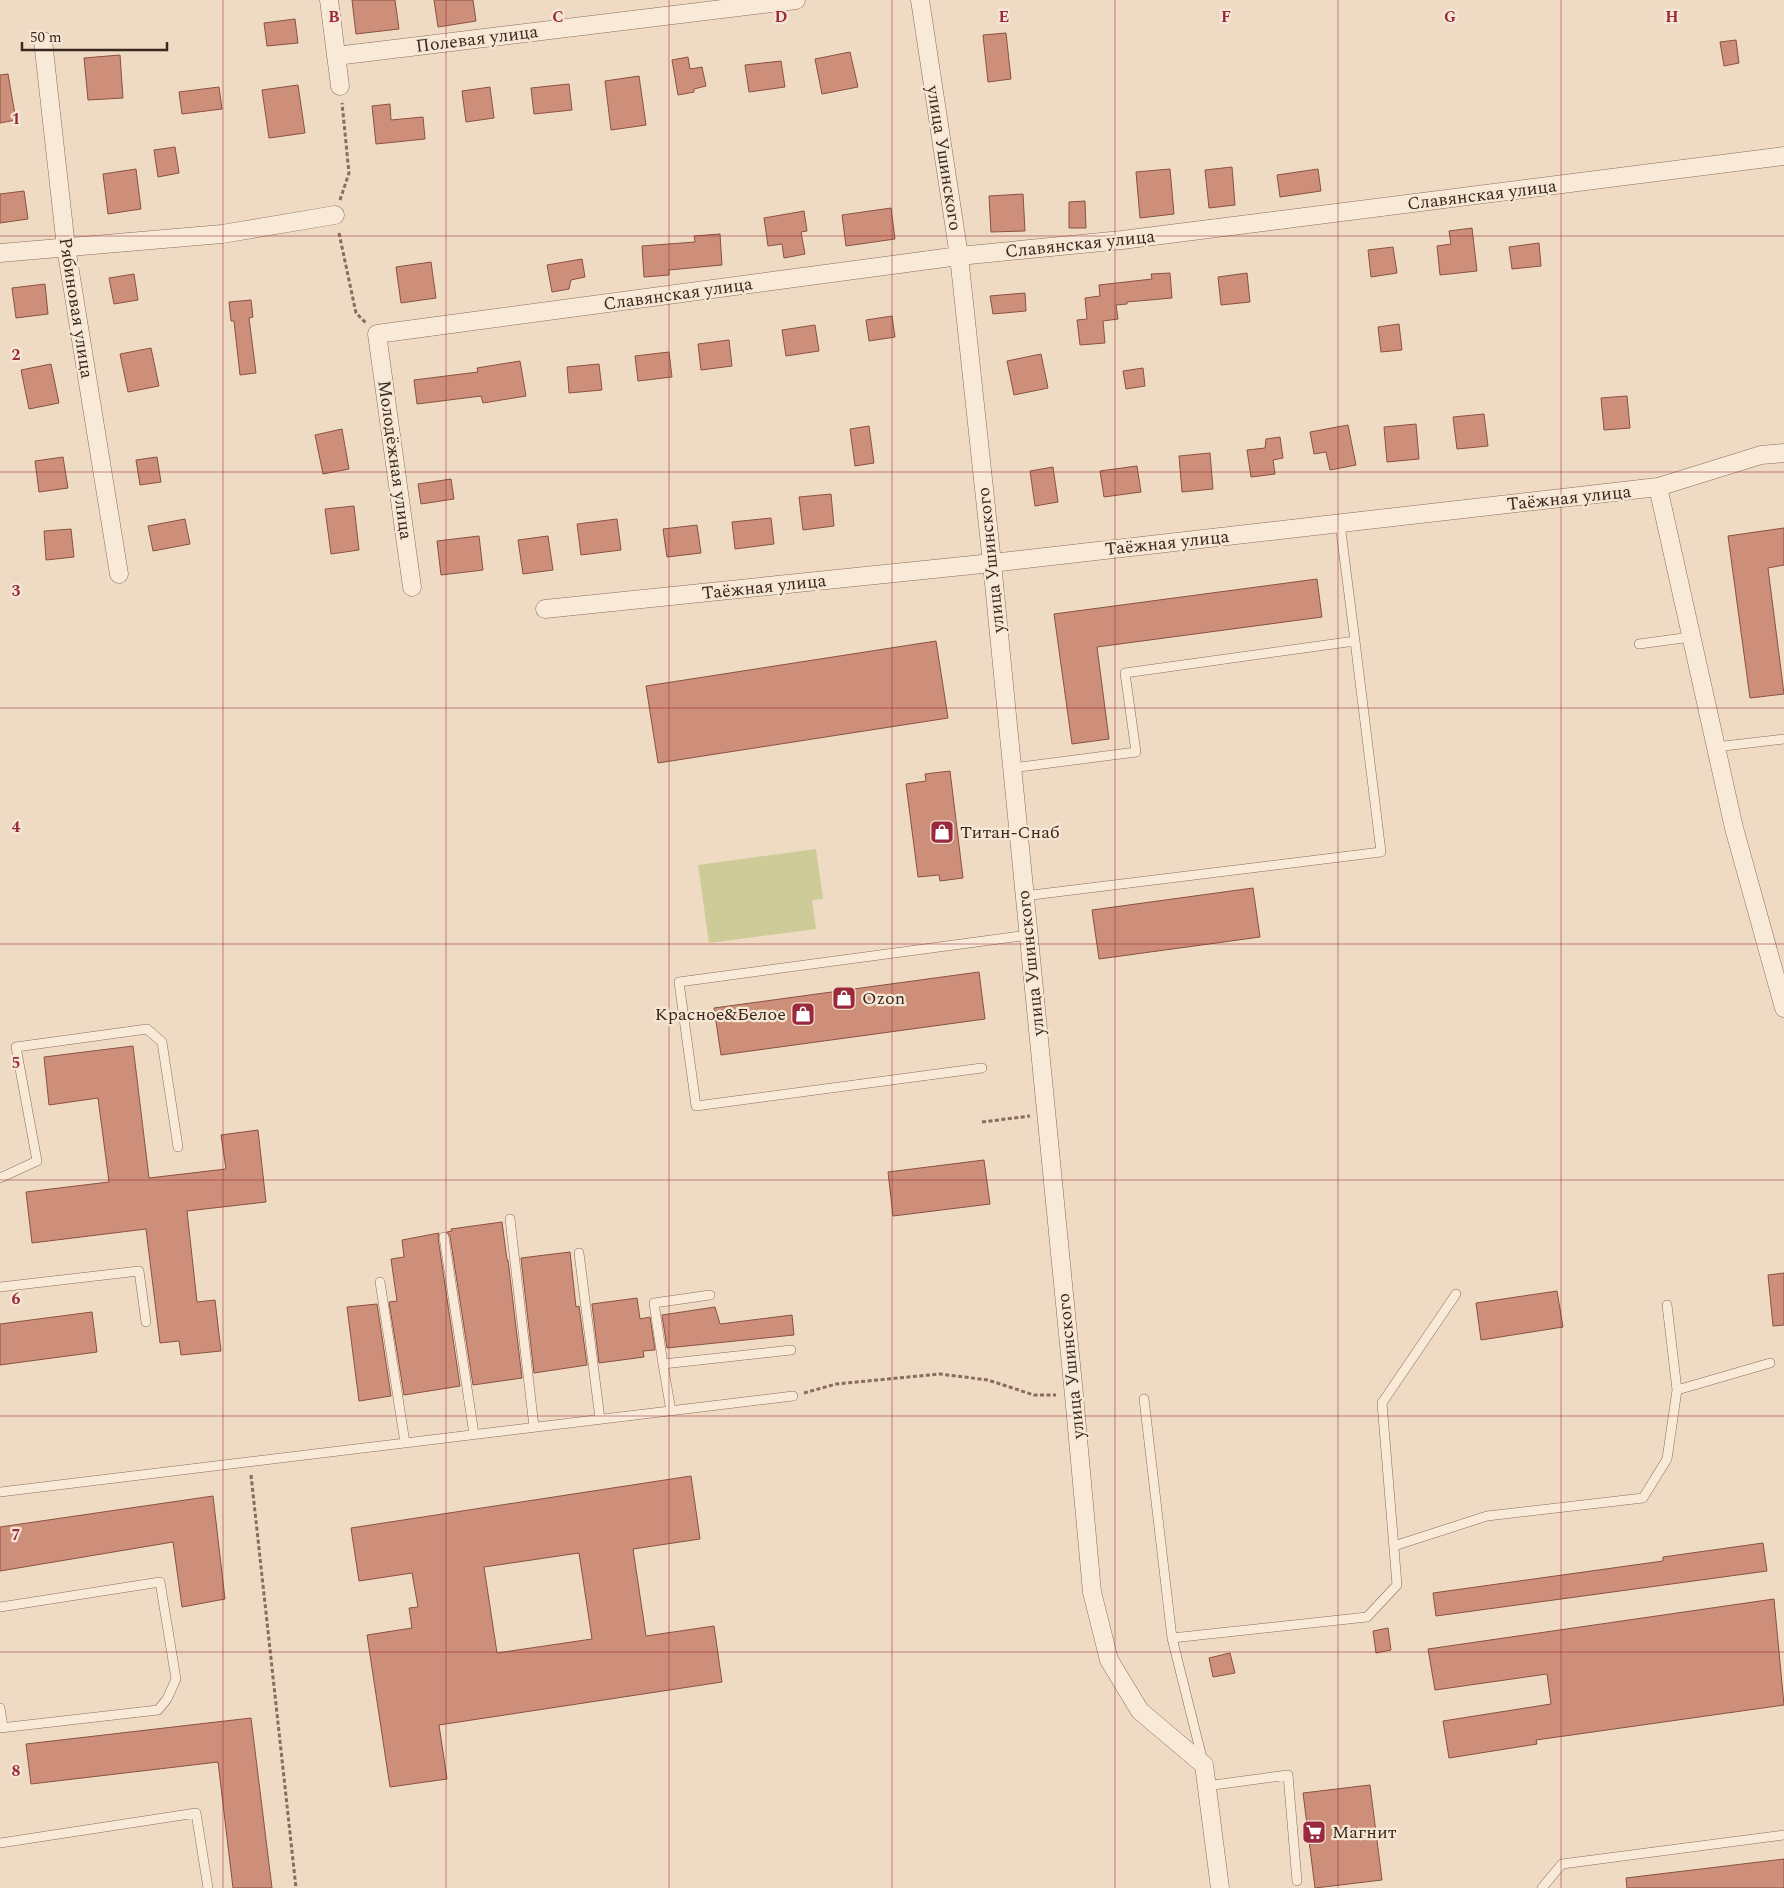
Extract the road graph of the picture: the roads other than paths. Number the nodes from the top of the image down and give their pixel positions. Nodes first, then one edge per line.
1 (329, 0) edge
2 (796, 0) edge
3 (920, 0) edge
4 (43, 41) dead end
5 (336, 56) junction
6 (340, 86) dead end
7 (1784, 156) edge
8 (335, 215) dead end
9 (66, 247) junction
10 (0, 253) edge
11 (959, 256) junction
12 (377, 334) joint
13 (1784, 453) edge
14 (1658, 487) junction
15 (1340, 524) junction
16 (992, 563) junction
17 (119, 574) dead end
18 (412, 587) dead end
19 (545, 609) dead end
20 (1691, 637) junction
21 (1355, 641) junction
22 (1639, 644) dead end
23 (1784, 740) edge
24 (1716, 747) junction
25 (1012, 768) junction
26 (1024, 896) junction
27 (1028, 935) junction
28 (1784, 1008) edge
29 (982, 1068) dead end
30 (178, 1147) dead end
31 (0, 1178) edge
32 (510, 1219) dead end
33 (444, 1237) dead end
34 (579, 1253) dead end
35 (380, 1282) dead end
36 (0, 1284) edge
37 (1456, 1294) dead end
38 (710, 1295) dead end
39 (1667, 1304) dead end
40 (146, 1322) dead end
41 (791, 1350) dead end
42 (1770, 1363) dead end
43 (663, 1364) junction
44 (1677, 1390) junction
45 (793, 1396) road end
46 (1144, 1399) dead end
47 (671, 1411) junction
48 (600, 1419) junction
49 (534, 1427) junction
50 (474, 1434) junction
51 (405, 1443) junction
52 (0, 1492) edge
53 (1394, 1546) junction
54 (0, 1607) edge
55 (1172, 1638) junction
56 (0, 1708) edge
57 (1, 1727) edge
58 (1204, 1765) junction
59 (1206, 1786) junction
60 (1784, 1835) edge
61 (0, 1843) edge
62 (1298, 1881) dead end
63 (208, 1888) edge
64 (1220, 1888) edge
65 (1542, 1888) edge

1 - 5 street
2 - 5 street, Полевая улица
3 - 11 street, улица Ушинского
4 - 9 street, Рябиновая улица
5 - 6 street
7 - 11 street, Славянская улица
8 - 9 street
9 - 10 street
9 - 17 street, Рябиновая улица
11 - 12 street, Славянская улица
11 - 16 street, улица Ушинского
12 - 18 street, Молодёжная улица
13 - 14 street, Таёжная улица
14 - 15 street, Таёжная улица
14 - 20 street
15 - 16 street, Таёжная улица
15 - 21 lane
16 - 19 street, Таёжная улица
16 - 25 street, улица Ушинского
20 - 22 lane
20 - 24 street
21 - 25 lane
21 - 26 lane
23 - 24 lane
24 - 28 street
25 - 26 street, улица Ушинского
26 - 27 street, улица Ушинского
27 - 29 lane
27 - 58 street, улица Ушинского
30 - 31 lane
32 - 49 lane
33 - 50 lane
34 - 48 lane
35 - 51 lane
36 - 40 lane
37 - 53 lane
38 - 43 lane
39 - 44 lane
41 - 43 lane
42 - 44 lane
43 - 47 lane
44 - 53 lane
45 - 47 lane
46 - 55 lane
47 - 48 lane
48 - 49 lane
49 - 50 lane
50 - 51 lane
51 - 52 lane
53 - 55 lane
54 - 57 lane
55 - 58 lane
56 - 57 lane
58 - 59 street
59 - 62 lane
59 - 64 street
60 - 65 lane
61 - 63 lane

